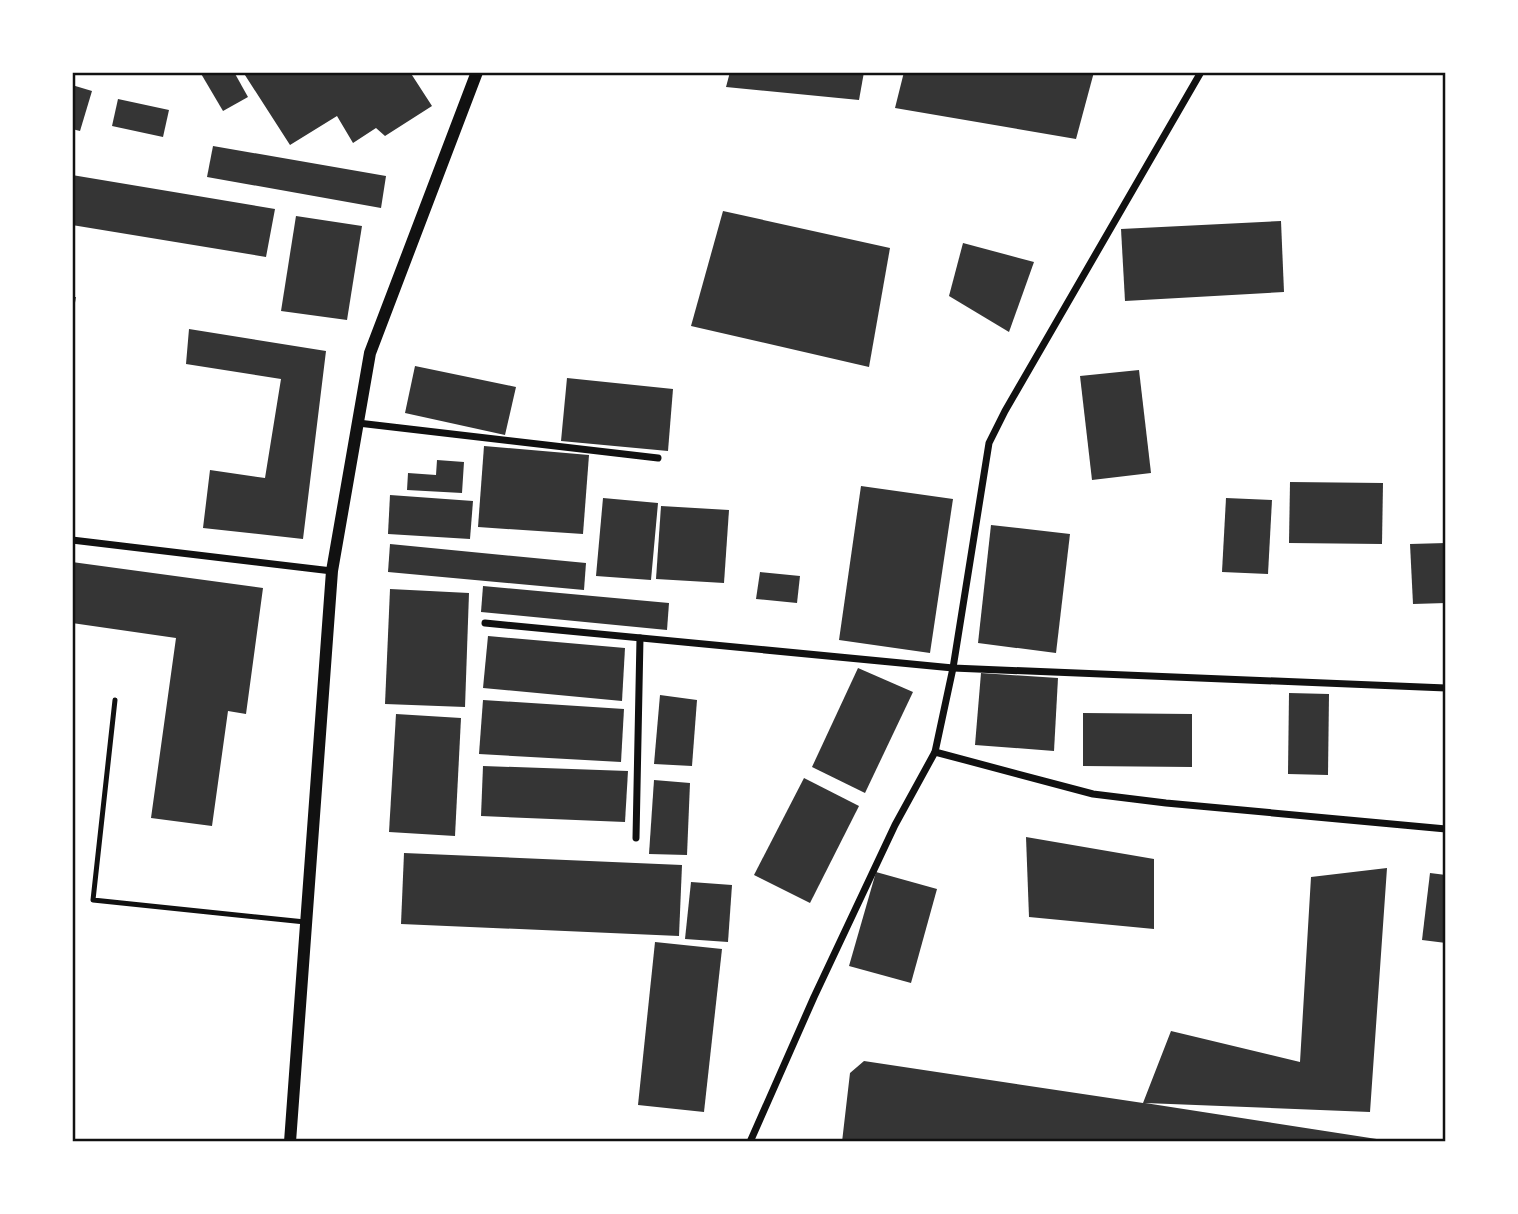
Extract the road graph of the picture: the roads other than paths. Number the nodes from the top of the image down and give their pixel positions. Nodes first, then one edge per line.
1 (477, 72) edge
2 (1201, 72) edge
3 (358, 423) junction
4 (658, 458) dead end
5 (72, 540) edge
6 (332, 570) junction
7 (485, 623) dead end
8 (639, 638) junction
9 (953, 668) junction
10 (1446, 688) edge
11 (115, 700) dead end
12 (934, 752) junction
13 (1446, 829) edge
14 (636, 838) dead end
15 (308, 922) junction
16 (290, 1142) edge
17 (750, 1142) edge

1 - 3 street
2 - 9 street
3 - 4 street
3 - 6 street
5 - 6 street
6 - 15 street
7 - 8 street
8 - 9 street
8 - 14 street
9 - 10 street
9 - 12 street
11 - 15 lane
12 - 13 street
12 - 17 street
15 - 16 street

